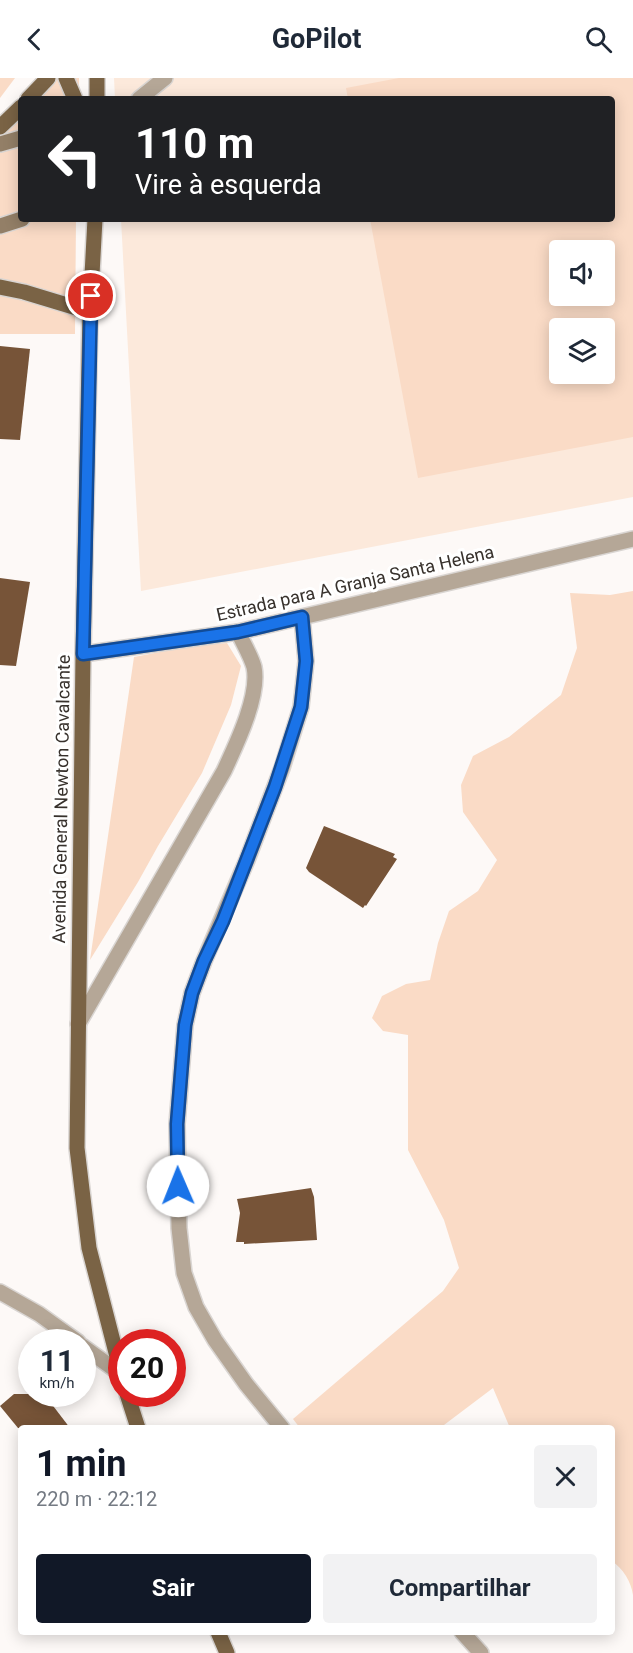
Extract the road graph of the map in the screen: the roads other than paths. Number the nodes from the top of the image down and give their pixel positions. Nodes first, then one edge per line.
1 (48, 78) edge
2 (66, 78) edge
3 (97, 78) edge
4 (165, 78) edge
5 (31, 96) edge
6 (74, 96) edge
7 (97, 96) edge
8 (144, 96) edge
9 (18, 110) edge
10 (0, 127) edge
11 (18, 139) edge
12 (0, 144) edge
13 (18, 220) edge
14 (95, 222) edge
15 (0, 226) edge
16 (0, 287) edge
17 (90, 312) junction
18 (633, 538) edge
19 (302, 617) junction
20 (238, 632) junction
21 (83, 654) junction
22 (78, 1024) junction
23 (0, 1292) edge
24 (60, 1329) edge
25 (109, 1329) edge
26 (131, 1407) edge
27 (137, 1425) edge
28 (280, 1425) edge
29 (219, 1635) edge
30 (465, 1635) edge
31 (227, 1653) edge
32 (481, 1653) edge

1 - 5 main road
2 - 6 main road
3 - 7 main road
4 - 8 street
9 - 10 main road
11 - 12 street
13 - 15 street
14 - 17 main road, Avenida General Newton Cavalcante
16 - 17 main road
17 - 21 main road, Avenida General Newton Cavalcante
18 - 19 street, Estrada para A Granja Santa Helena
19 - 20 street, Estrada para A Granja Santa Helena
19 - 28 street
20 - 21 street, Estrada para A Granja Santa Helena
20 - 22 street
21 - 22 main road, Avenida General Newton Cavalcante
22 - 25 main road, Avenida General Newton Cavalcante
23 - 24 street
26 - 27 main road
29 - 31 main road
30 - 32 street

